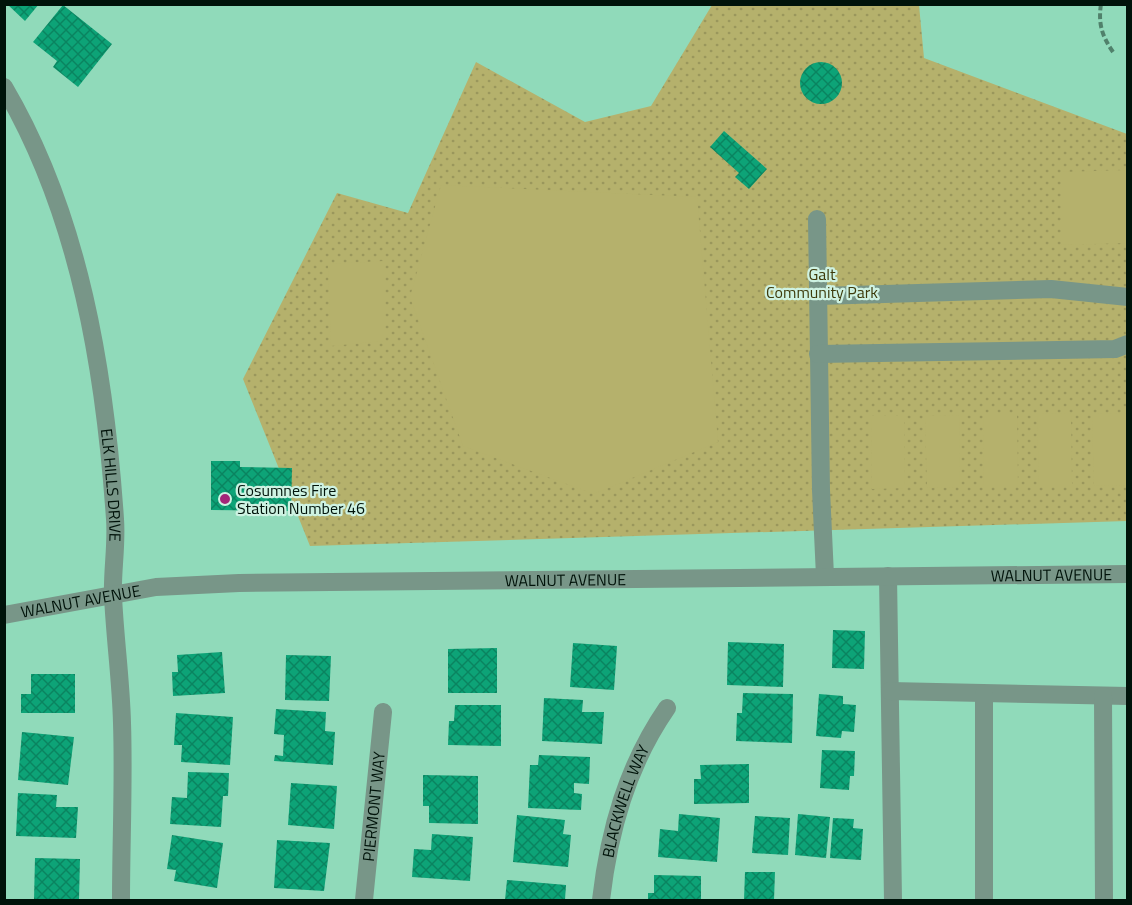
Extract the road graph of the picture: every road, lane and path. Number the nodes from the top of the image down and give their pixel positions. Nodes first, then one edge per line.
1 (1101, 4) edge
2 (1113, 52) dead end
3 (4, 87) edge
4 (817, 219) dead end
5 (818, 296) junction
6 (1128, 297) edge
7 (1128, 344) edge
8 (819, 354) junction
9 (1128, 574) edge
10 (825, 576) junction
11 (888, 576) junction
12 (113, 594) junction
13 (4, 615) edge
14 (890, 691) junction
15 (984, 694) junction
16 (1103, 696) junction
17 (1128, 696) edge
18 (667, 708) dead end
19 (383, 712) dead end
20 (121, 900) edge
21 (364, 900) edge
22 (601, 900) edge
23 (893, 900) edge
24 (984, 900) edge
25 (1104, 900) edge

1 - 2 path
3 - 12 street, ELK HILLS DRIVE
4 - 5 street
5 - 6 street
5 - 8 street
7 - 8 street
8 - 10 street
9 - 11 street, WALNUT AVENUE
10 - 11 street, WALNUT AVENUE
10 - 12 street, WALNUT AVENUE
11 - 14 street
12 - 13 street, WALNUT AVENUE
12 - 20 street, ELK HILLS DRIVE
14 - 15 street
14 - 23 street
15 - 16 street
15 - 24 street
16 - 17 street
16 - 25 street
18 - 22 street, BLACKWELL WAY
19 - 21 street, PIERMONT WAY

